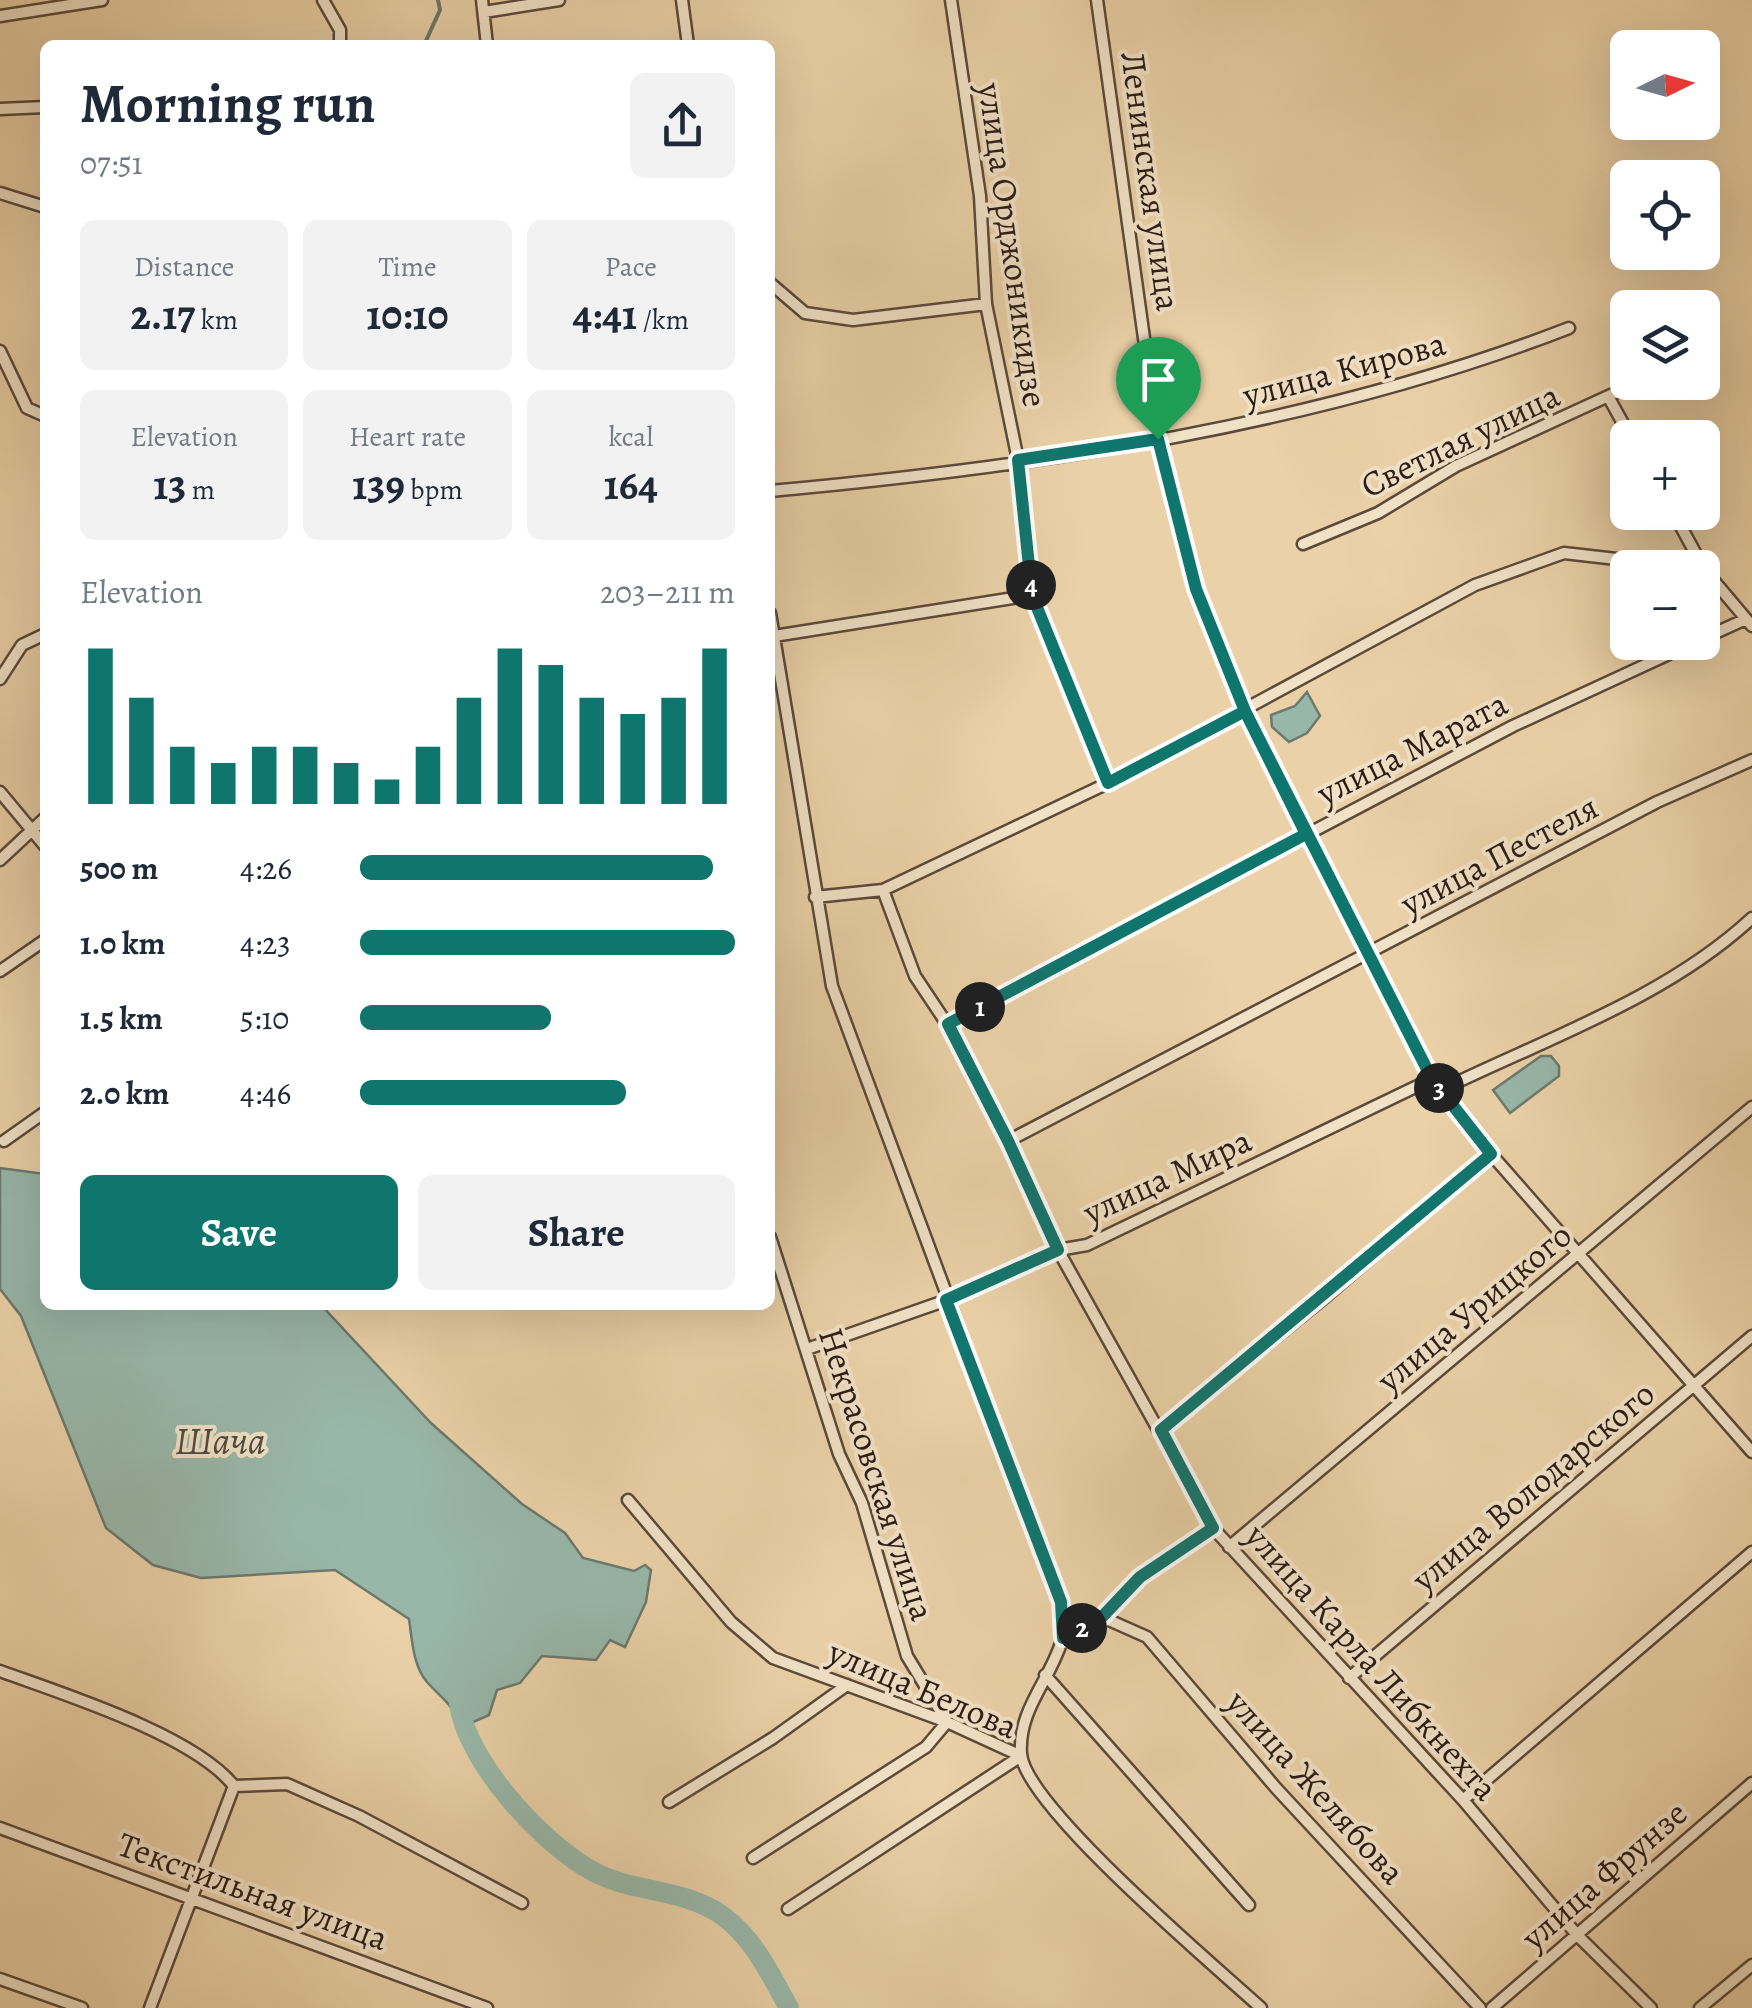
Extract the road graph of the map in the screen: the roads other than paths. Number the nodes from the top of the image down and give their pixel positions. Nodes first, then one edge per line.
1 (102, 0) edge
2 (324, 0) edge
3 (559, 0) edge
4 (682, 0) edge
5 (951, 0) edge
6 (1097, 0) edge
7 (483, 6) edge
8 (0, 16) edge
9 (340, 40) edge
10 (486, 40) edge
11 (687, 40) edge
12 (40, 107) edge
13 (0, 109) edge
14 (0, 193) edge
15 (40, 205) edge
16 (775, 288) edge
17 (986, 304) junction
18 (1569, 328) dead end
19 (0, 351) edge
20 (1609, 398) joint
21 (40, 414) edge
22 (1621, 420) edge
23 (1158, 439) junction
24 (1018, 460) junction
25 (775, 489) edge
26 (1303, 544) dead end
27 (1610, 558) edge
28 (1720, 590) edge
29 (1032, 595) junction
30 (1749, 623) edge
31 (1720, 633) edge
32 (40, 636) edge
33 (775, 636) edge
34 (775, 644) edge
35 (1657, 660) edge
36 (0, 679) edge
37 (1245, 711) junction
38 (784, 714) junction
39 (775, 717) edge
40 (1752, 760) edge
41 (1108, 783) junction
42 (0, 792) edge
43 (40, 823) edge
44 (32, 830) junction
45 (1306, 834) junction
46 (40, 840) edge
47 (0, 860) edge
48 (883, 890) junction
49 (815, 896) junction
50 (1752, 918) edge
51 (40, 943) edge
52 (1370, 954) junction
53 (0, 971) edge
54 (948, 1024) junction
55 (1432, 1079) junction
56 (1441, 1090) junction
57 (1752, 1107) edge
58 (40, 1115) edge
59 (4, 1140) dead end
60 (1008, 1141) junction
61 (1491, 1154) junction
62 (1058, 1250) junction
63 (775, 1251) edge
64 (1579, 1255) junction
65 (946, 1300) junction
66 (1752, 1336) edge
67 (808, 1350) junction
68 (1692, 1388) junction
69 (1161, 1430) junction
70 (1752, 1452) edge
71 (628, 1500) dead end
72 (1213, 1528) junction
73 (1229, 1547) junction
74 (1752, 1552) edge
75 (1102, 1617) junction
76 (1063, 1638) junction
77 (0, 1671) edge
78 (1045, 1675) junction
79 (1349, 1678) junction
80 (847, 1685) junction
81 (946, 1722) junction
82 (1021, 1756) junction
83 (1752, 1783) edge
84 (234, 1786) junction
85 (1463, 1800) junction
86 (668, 1802) dead end
87 (0, 1828) edge
88 (753, 1858) dead end
89 (192, 1901) junction
90 (522, 1903) dead end
91 (1250, 1905) dead end
92 (788, 1909) dead end
93 (1578, 1936) junction
94 (1752, 1965) edge
95 (0, 1980) edge
96 (82, 2008) edge
97 (150, 2008) edge
98 (487, 2008) edge
99 (1261, 2008) edge
100 (1480, 2008) edge
101 (1492, 2008) edge
102 (1650, 2008) edge
103 (1700, 2008) edge

1 - 8 street
2 - 9 street
3 - 7 street
4 - 11 street
5 - 17 street, улица Орджоникидзе
6 - 23 street, Ленинская улица
7 - 10 street
12 - 13 street
14 - 15 street
16 - 17 street
17 - 24 street, улица Орджоникидзе
18 - 23 street, улица Кирова
19 - 21 street
20 - 22 street
20 - 26 street, Светлая улица
23 - 24 street, улица Кирова
23 - 37 street, Ленинская улица
24 - 25 street, улица Кирова
24 - 29 street, улица Орджоникидзе
27 - 37 street
28 - 30 street
29 - 33 street
29 - 41 street, улица Орджоникидзе
30 - 31 street
32 - 36 street
34 - 38 street
35 - 45 street, улица Марата
37 - 41 street
37 - 45 street, Ленинская улица
38 - 39 street
38 - 49 street
40 - 52 street, улица Пестеля
41 - 48 street
42 - 44 street
43 - 44 street
44 - 46 street
44 - 47 street
45 - 52 street, Ленинская улица
45 - 54 street, улица Марата
48 - 49 street
48 - 54 street, улица Карла Либкнехта
49 - 65 street
50 - 56 street
51 - 53 street
52 - 55 street, Ленинская улица
52 - 60 street, улица Пестеля
54 - 60 street, улица Карла Либкнехта
55 - 56 street, Ленинская улица
55 - 62 street, улица Мира
56 - 61 street, Ленинская улица
57 - 64 street, улица Урицкого
58 - 59 street
60 - 62 street, улица Карла Либкнехта
61 - 64 street, Ленинская улица
61 - 69 street
62 - 65 street, улица Мира
62 - 69 street, улица Карла Либкнехта
63 - 67 street, Некрасовская улица
64 - 68 street, Ленинская улица
64 - 73 street, улица Урицкого
65 - 67 street, улица Мира
65 - 76 street
66 - 68 street, улица Володарского
67 - 81 street, Некрасовская улица
68 - 70 street, Ленинская улица
68 - 79 street, улица Володарского
69 - 72 street, улица Карла Либкнехта
71 - 80 street, улица Белова
72 - 73 street, улица Карла Либкнехта
72 - 75 street
73 - 79 street, улица Карла Либкнехта
74 - 85 street
75 - 76 street
75 - 100 street, улица Желябова
76 - 78 street
77 - 84 street
78 - 82 street
78 - 91 street
79 - 85 street, улица Карла Либкнехта
80 - 81 street, улица Белова
80 - 86 street
81 - 82 street, улица Белова
81 - 88 street
82 - 92 street, улица Белова
82 - 99 street
83 - 93 street, улица Фрунзе
84 - 89 street
84 - 90 street
85 - 93 street, улица Карла Либкнехта
87 - 89 street, Текстильная улица
89 - 97 street
89 - 98 street, Текстильная улица
93 - 101 street, улица Фрунзе
93 - 102 street, улица Карла Либкнехта
94 - 103 street
95 - 96 street

